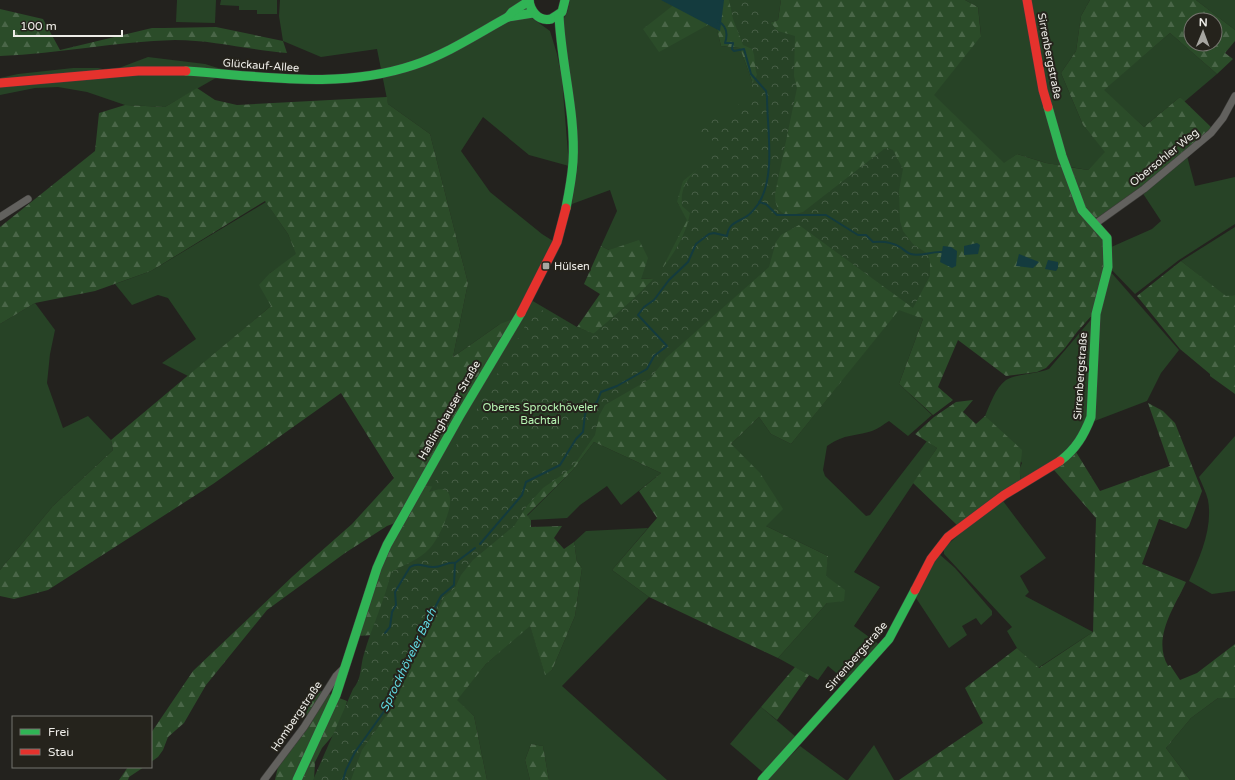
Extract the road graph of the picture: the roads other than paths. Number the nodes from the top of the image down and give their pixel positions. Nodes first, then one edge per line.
1 (565, 0) edge
2 (1027, 0) edge
3 (529, 1) edge
4 (533, 13) junction
5 (559, 16) junction
6 (508, 17) junction
7 (544, 19) junction
8 (560, 43) junction
9 (0, 83) edge
10 (1235, 96) edge
11 (28, 199) dead end
12 (0, 217) edge
13 (1095, 224) junction
14 (347, 665) junction
15 (264, 780) edge
16 (297, 780) edge
17 (762, 780) edge

1 - 5 main road
2 - 13 main road, Sirrenbergstraße
3 - 4 main road
3 - 6 main road, Glückauf-Allee
4 - 6 main road, Glückauf-Allee
4 - 7 main road
5 - 7 main road
5 - 8 main road, Haßlinghauser Straße
6 - 9 main road, Glückauf-Allee
7 - 8 main road, Haßlinghauser Straße
8 - 14 main road, Haßlinghauser Straße
10 - 13 street, Obersohler Weg
11 - 12 street
13 - 17 main road, Sirrenbergstraße
14 - 15 street, Hombergstraße
14 - 16 main road, Haßlinghauser Straße

